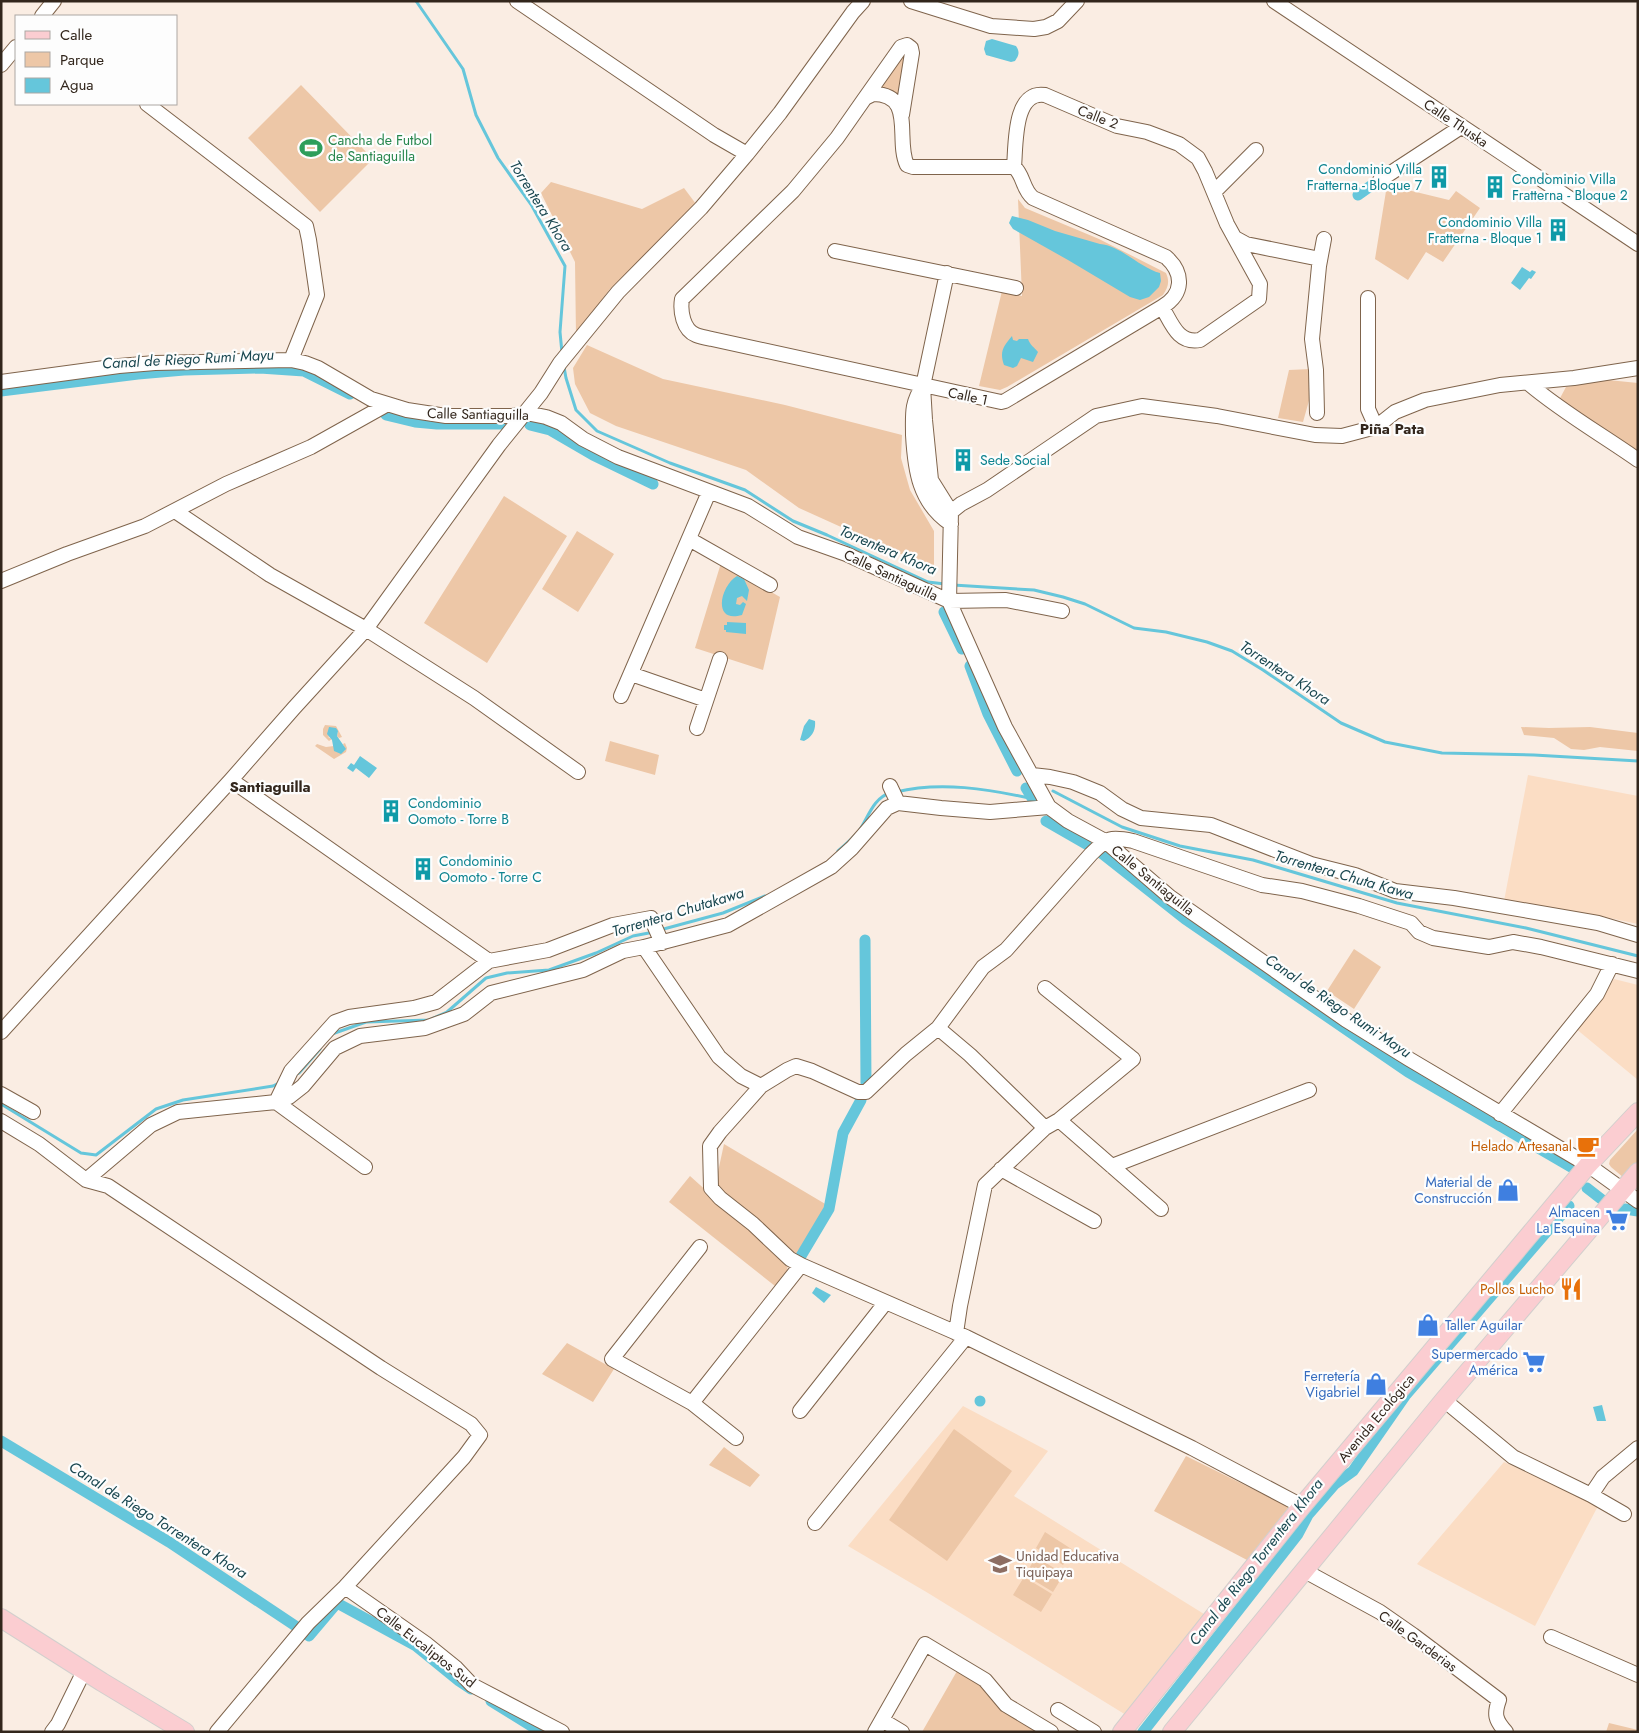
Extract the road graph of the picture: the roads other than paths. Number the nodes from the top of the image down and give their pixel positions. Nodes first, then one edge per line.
1 (54, 1) edge
2 (517, 1) edge
3 (863, 1) edge
4 (911, 1) edge
5 (1077, 1) edge
6 (1274, 1) edge
7 (43, 15) edge
8 (15, 49) edge
9 (1, 65) edge
10 (864, 98) junction
11 (148, 105) edge
12 (902, 115) junction
13 (1461, 127) junction
14 (1256, 150) dead end
15 (747, 154) junction
16 (1014, 167) junction
17 (1380, 180) dead end
18 (1214, 192) junction
19 (1235, 238) junction
20 (1324, 239) dead end
21 (1638, 244) edge
22 (835, 251) dead end
23 (1320, 263) junction
24 (1250, 267) junction
25 (947, 273) junction
26 (1016, 288) dead end
27 (1368, 298) dead end
28 (1162, 307) junction
29 (291, 360) junction
30 (1638, 368) edge
31 (1, 382) edge
32 (1528, 383) junction
33 (923, 386) junction
34 (386, 404) junction
35 (526, 413) junction
36 (1316, 413) dead end
37 (1376, 427) junction
38 (1638, 460) edge
39 (709, 492) junction
40 (175, 511) junction
41 (951, 518) junction
42 (689, 539) junction
43 (1, 580) edge
44 (770, 585) dead end
45 (948, 598) junction
46 (1062, 611) dead end
47 (366, 629) junction
48 (720, 658) dead end
49 (631, 674) junction
50 (621, 696) dead end
51 (706, 700) junction
52 (697, 728) dead end
53 (578, 772) dead end
54 (1033, 778) junction
55 (232, 780) junction
56 (1046, 801) junction
57 (1105, 841) junction
58 (1638, 935) edge
59 (662, 943) junction
60 (644, 948) junction
61 (490, 960) junction
62 (1612, 964) junction
63 (1638, 971) edge
64 (1045, 988) dead end
65 (938, 1028) junction
66 (1, 1032) edge
67 (761, 1086) junction
68 (1308, 1090) dead end
69 (1, 1094) edge
70 (276, 1102) junction
71 (33, 1112) dead end
72 (1638, 1112) edge
73 (1500, 1114) junction
74 (1059, 1120) junction
75 (1, 1121) edge
76 (1045, 1128) junction
77 (1588, 1165) junction
78 (365, 1166) dead end
79 (1112, 1166) junction
80 (1001, 1169) junction
81 (1638, 1172) edge
82 (86, 1180) junction
83 (1621, 1190) junction
84 (1638, 1201) edge
85 (1161, 1209) dead end
86 (1094, 1221) dead end
87 (700, 1247) dead end
88 (801, 1265) junction
89 (886, 1302) junction
90 (961, 1335) junction
91 (1444, 1400) junction
92 (692, 1403) junction
93 (800, 1412) dead end
94 (736, 1438) dead end
95 (1638, 1448) edge
96 (1590, 1495) junction
97 (1302, 1506) junction
98 (1624, 1514) dead end
99 (815, 1523) dead end
100 (1303, 1570) junction
101 (345, 1587) junction
102 (1, 1618) edge
103 (1551, 1636) dead end
104 (84, 1671) junction
105 (1638, 1675) edge
106 (1058, 1710) dead end
107 (878, 1726) edge
108 (52, 1732) edge
109 (185, 1732) edge
110 (217, 1732) edge
111 (562, 1732) edge
112 (902, 1732) edge
113 (1051, 1732) edge
114 (1094, 1732) edge
115 (1122, 1732) edge
116 (1172, 1732) edge
117 (1506, 1732) edge

1 - 7 street
2 - 15 street
3 - 15 street
4 - 5 street
6 - 13 street, Calle Thuska
8 - 9 street
10 - 12 street
10 - 12 street, Calle 1
10 - 33 street, Calle 1
11 - 29 street
12 - 16 street, Calle 1
13 - 17 street
13 - 21 street, Calle Thuska
14 - 18 street
15 - 35 street
16 - 18 street, Calle 2
16 - 28 street, Calle 1
18 - 19 street, Calle 2
19 - 23 street
19 - 24 street, Calle 2
20 - 23 street
22 - 25 street
23 - 24 street
23 - 36 street
24 - 28 street, Calle 2
25 - 26 street
25 - 33 street
27 - 37 street
28 - 33 street, Calle 1
29 - 31 street, Calle Santiaguilla
29 - 34 street, Calle Santiaguilla
30 - 32 street
32 - 37 street
32 - 38 street
33 - 41 street
34 - 35 street, Calle Santiaguilla
34 - 40 street
35 - 39 street, Calle Santiaguilla
35 - 47 street
37 - 41 street
39 - 42 street
39 - 45 street, Calle Santiaguilla
40 - 43 street
40 - 47 street
41 - 45 street
42 - 44 street
42 - 49 street
45 - 46 street
45 - 54 street, Calle Santiaguilla
47 - 53 street
47 - 55 street
48 - 51 street
49 - 50 street
49 - 51 street
51 - 52 street
54 - 56 street, Calle Santiaguilla
54 - 58 street
55 - 61 street
55 - 66 street
56 - 57 street, Calle Santiaguilla
56 - 59 street
57 - 62 street
57 - 65 street
57 - 73 street, Calle Santiaguilla
59 - 60 street
59 - 61 street
60 - 67 street
60 - 70 street
61 - 70 street
62 - 63 street
62 - 73 street
64 - 74 street
65 - 67 street
65 - 76 street
67 - 88 street
68 - 79 street
69 - 71 street
70 - 78 street
70 - 82 street
72 - 77 main road, Avenida Ecológica
73 - 77 street, Calle Santiaguilla
74 - 76 street
74 - 79 street
75 - 82 street
76 - 80 street
77 - 83 street, Calle Santiaguilla
77 - 97 main road, Avenida Ecológica
79 - 85 street
80 - 86 street
80 - 90 street
81 - 83 main road
82 - 101 street
83 - 84 street, Calle Santiaguilla
83 - 91 main road
87 - 92 street
88 - 89 street
88 - 92 street
89 - 90 street
89 - 93 street
90 - 97 street
90 - 99 street
91 - 96 street
91 - 100 main road
92 - 94 street
95 - 96 street
96 - 98 street
97 - 115 main road, Avenida Ecológica
100 - 116 main road
100 - 117 street, Calle Garderias
101 - 110 street
101 - 111 street, Calle Eucaliptos Sud
102 - 104 main road
103 - 105 street
104 - 108 street
104 - 109 main road
106 - 114 street
107 - 112 street
107 - 113 street

